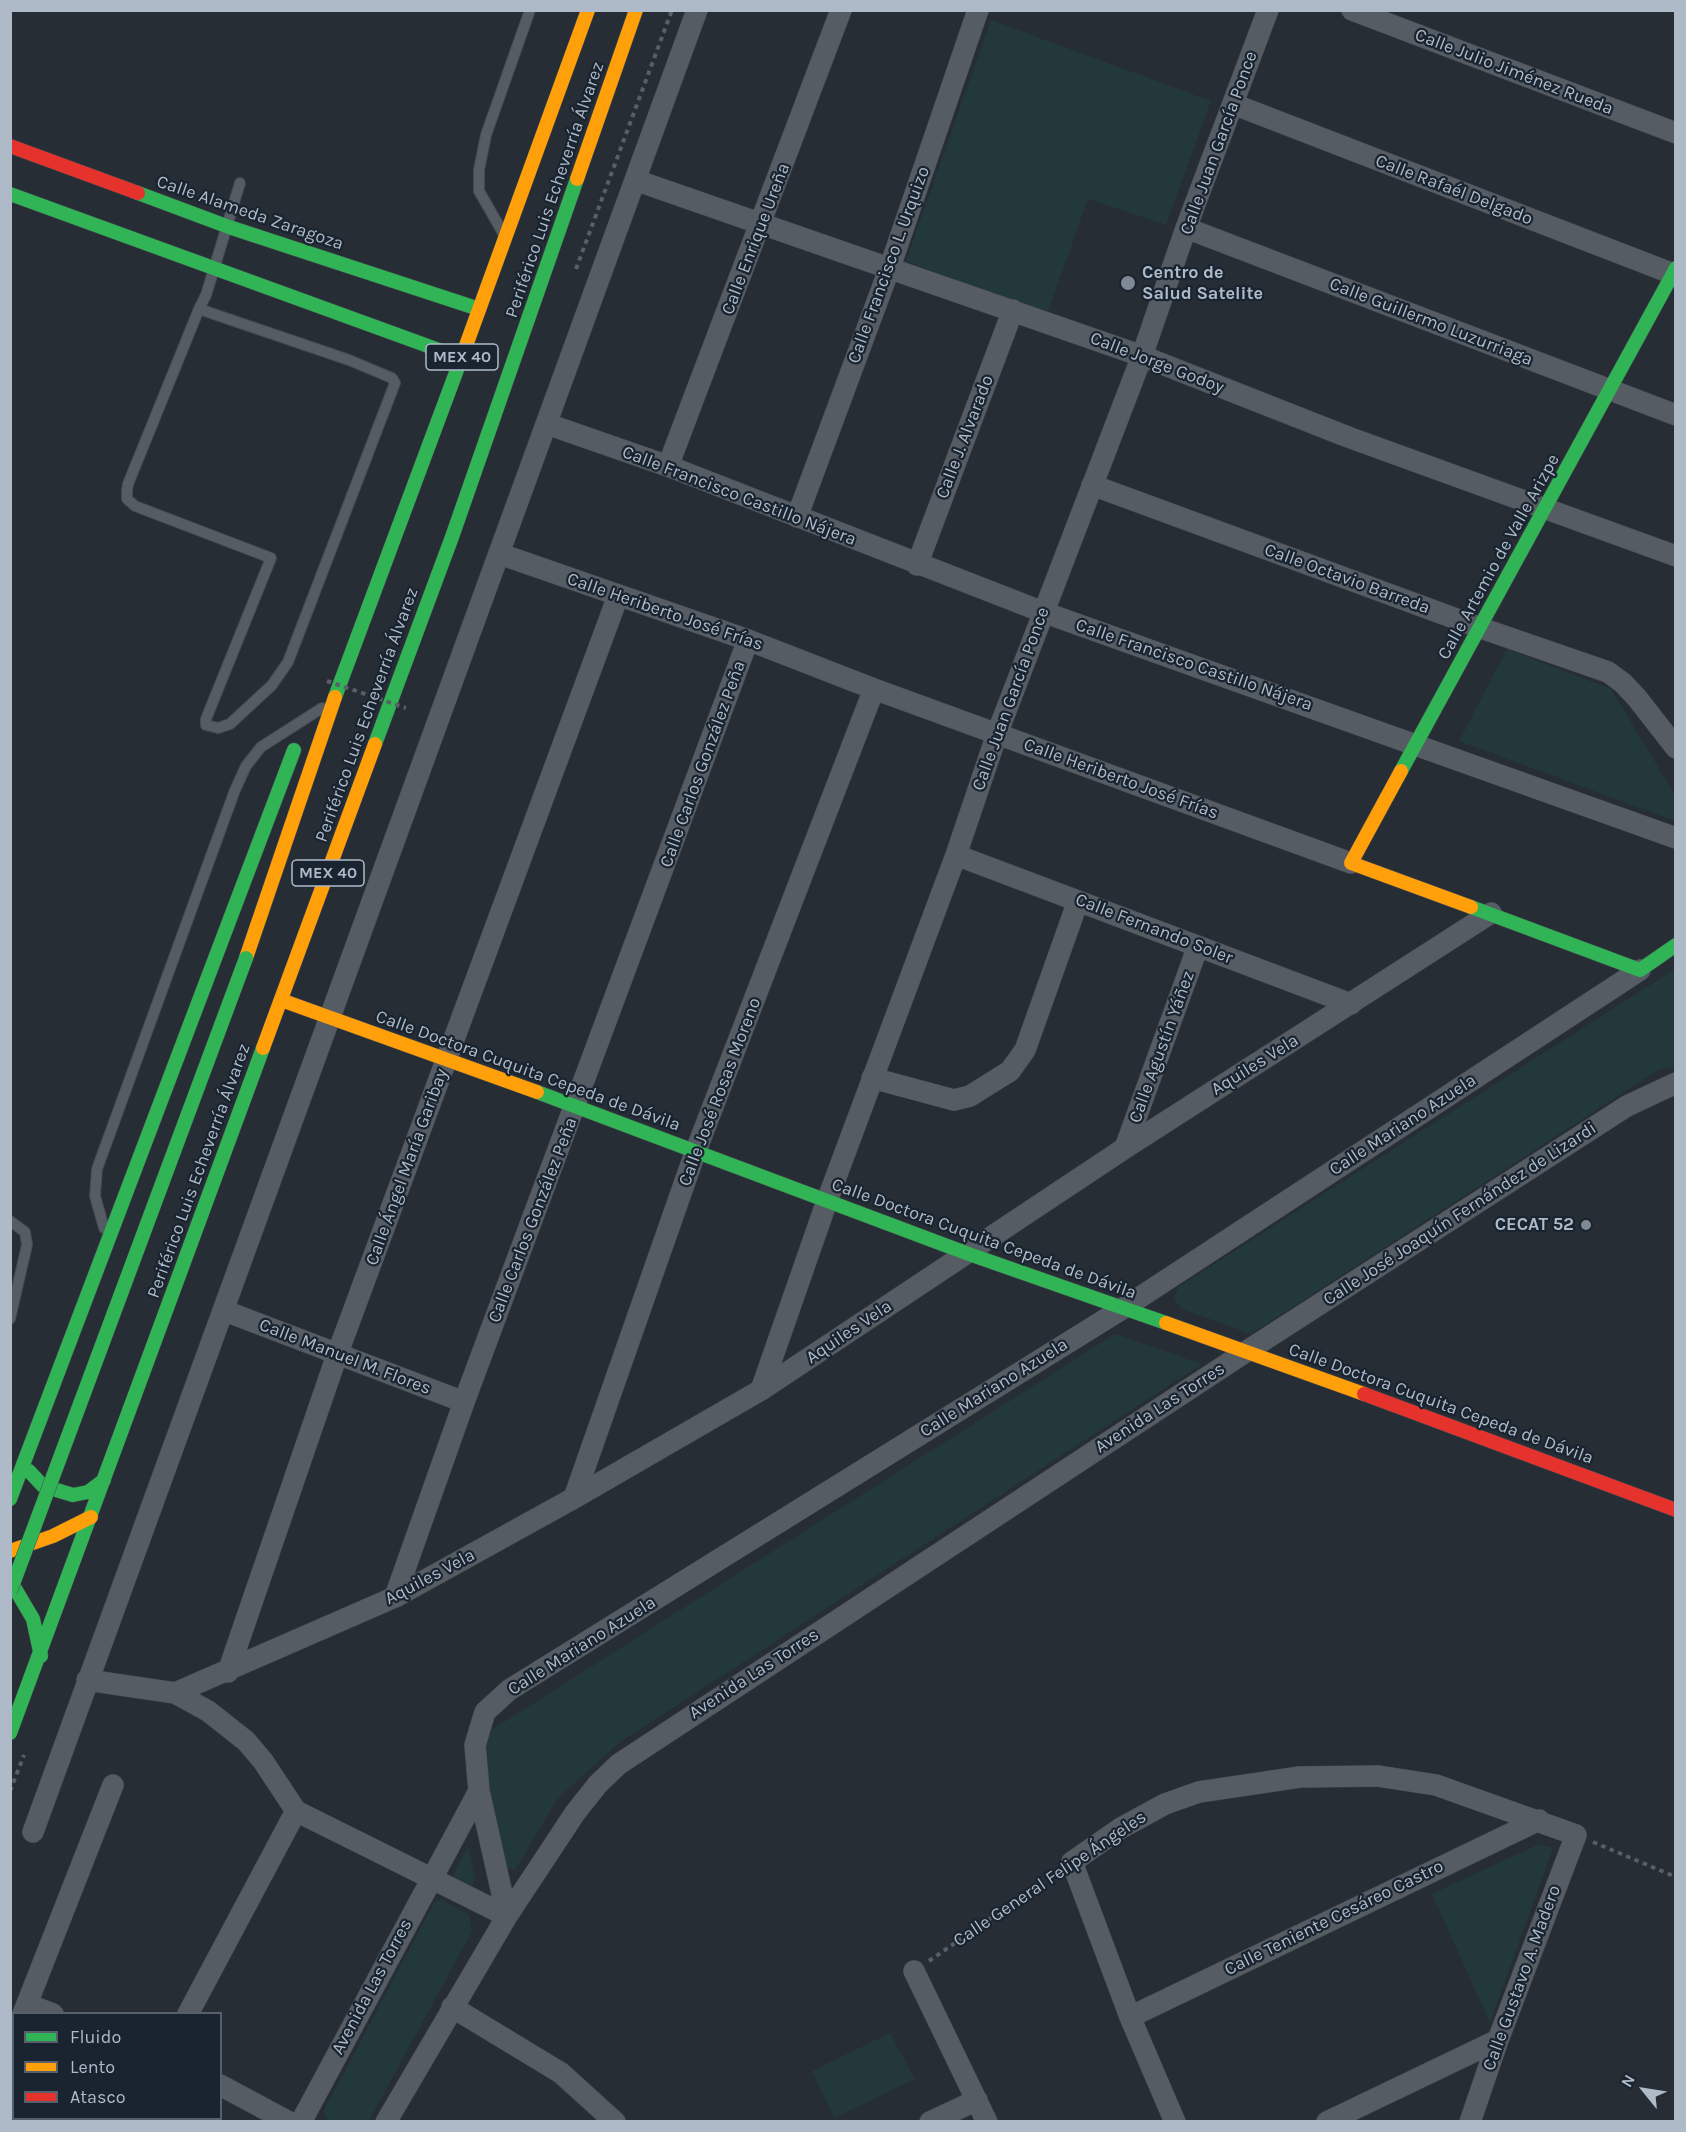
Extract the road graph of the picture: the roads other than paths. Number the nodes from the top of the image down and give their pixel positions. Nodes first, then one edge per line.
1 (530, 10) edge
2 (588, 10) edge
3 (636, 10) edge
4 (697, 10) edge
5 (841, 10) edge
6 (978, 10) edge
7 (1268, 10) edge
8 (1352, 10) edge
9 (1233, 105) junction
10 (1676, 134) edge
11 (10, 146) edge
12 (636, 180) junction
13 (240, 183) dead end
14 (10, 194) edge
15 (763, 223) junction
16 (229, 226) junction
17 (1186, 228) junction
18 (506, 238) junction
19 (890, 267) junction
20 (215, 270) junction
21 (1675, 272) edge
22 (200, 309) junction
23 (479, 309) junction
24 (1013, 310) junction
25 (1142, 356) junction
26 (461, 358) junction
27 (1610, 391) junction
28 (1676, 415) edge
29 (547, 424) junction
30 (668, 466) junction
31 (1092, 484) junction
32 (1545, 510) junction
33 (797, 517) junction
34 (500, 554) junction
35 (1676, 556) edge
36 (917, 565) junction
37 (618, 597) junction
38 (1043, 612) junction
39 (1481, 628) junction
40 (748, 640) junction
41 (874, 689) junction
42 (333, 702) junction
43 (997, 734) junction
44 (1417, 744) junction
45 (1676, 748) edge
46 (1676, 838) edge
47 (956, 855) junction
48 (1351, 862) junction
49 (1078, 901) junction
50 (1491, 913) junction
51 (1676, 945) edge
52 (1198, 946) junction
53 (1640, 970) junction
54 (281, 999) junction
55 (1351, 1004) junction
56 (330, 1017) junction
57 (447, 1061) junction
58 (872, 1078) junction
59 (1676, 1083) edge
60 (577, 1106) junction
61 (1125, 1148) junction
62 (695, 1152) junction
63 (827, 1201) junction
64 (10, 1221) edge
65 (108, 1242) junction
66 (966, 1253) junction
67 (1122, 1309) junction
68 (225, 1311) junction
69 (10, 1319) edge
70 (1247, 1351) junction
71 (337, 1355) junction
72 (761, 1390) junction
73 (464, 1402) junction
74 (23, 1462) junction
75 (104, 1480) junction
76 (574, 1498) junction
77 (10, 1499) edge
78 (1676, 1510) edge
79 (91, 1517) junction
80 (10, 1551) edge
81 (10, 1580) edge
82 (10, 1592) edge
83 (395, 1597) junction
84 (41, 1656) junction
85 (15, 1666) dead end
86 (228, 1672) junction
87 (87, 1680) junction
88 (30, 1683) junction
89 (175, 1693) junction
90 (10, 1733) edge
91 (113, 1785) dead end
92 (479, 1791) junction
93 (296, 1811) junction
94 (1539, 1820) junction
95 (33, 1832) dead end
96 (1576, 1835) joint
97 (430, 1879) junction
98 (507, 1916) junction
99 (914, 1971) road end
100 (452, 2007) junction
101 (25, 2008) edge
102 (47, 2012) edge
103 (189, 2012) edge
104 (1130, 2017) junction
105 (1498, 2040) junction
106 (222, 2086) edge
107 (977, 2100) junction
108 (289, 2121) edge
109 (301, 2121) edge
110 (386, 2121) edge
111 (615, 2121) edge
112 (930, 2121) edge
113 (987, 2121) edge
114 (1175, 2121) edge
115 (1327, 2121) edge
116 (1470, 2121) edge

1 - 18 lane
2 - 18 main road, Periférico Luis Echeverría Álvarez / MEX 40
3 - 54 main road, Periférico Luis Echeverría Álvarez / MEX 40
4 - 12 street
5 - 15 street, Calle Enrique Ureña
6 - 19 street, Calle Francisco L. Urquizo
7 - 9 street, Calle Juan García Ponce
8 - 10 street, Calle Julio Jiménez Rueda
9 - 17 street, Calle Juan García Ponce
9 - 21 street, Calle Rafaél Delgado
11 - 16 main road, Calle Alameda Zaragoza
12 - 15 street, Calle Jorge Godoy
12 - 29 street
13 - 16 lane
14 - 20 main road
15 - 19 street, Calle Jorge Godoy
15 - 30 street, Calle Enrique Ureña
16 - 20 lane
16 - 23 main road, Calle Alameda Zaragoza
17 - 25 street, Calle Juan García Ponce
17 - 27 street, Calle Guillermo Luzurriaga
18 - 23 main road, Periférico Luis Echeverría Álvarez / MEX 40
19 - 24 street, Calle Jorge Godoy
19 - 33 street, Calle Francisco L. Urquizo
20 - 22 lane
20 - 26 main road
21 - 27 main road, Calle Artemio de Valle Arizpe
22 - 22 lane
23 - 26 main road, Periférico Luis Echeverría Álvarez / MEX 40
24 - 25 street, Calle Jorge Godoy
24 - 36 street, Calle J. Alvarado
25 - 31 street, Calle Juan García Ponce
25 - 32 street, Calle Jorge Godoy
26 - 42 main road, Periférico Luis Echeverría Álvarez / MEX 40
27 - 28 street, Calle Guillermo Luzurriaga
27 - 32 main road, Calle Artemio de Valle Arizpe
29 - 30 street, Calle Francisco Castillo Nájera
29 - 34 street
30 - 33 street, Calle Francisco Castillo Nájera
31 - 38 street, Calle Juan García Ponce
31 - 39 street, Calle Octavio Barreda
32 - 35 street, Calle Jorge Godoy
32 - 39 main road, Calle Artemio de Valle Arizpe
33 - 36 street, Calle Francisco Castillo Nájera
34 - 37 street, Calle Heriberto José Frías
34 - 56 street
36 - 38 street, Calle Francisco Castillo Nájera
37 - 40 street, Calle Heriberto José Frías
37 - 57 street, Calle Ángel María Garibay
38 - 43 street, Calle Juan García Ponce
38 - 44 street, Calle Francisco Castillo Nájera
39 - 44 main road, Calle Artemio de Valle Arizpe
39 - 45 street, Calle Octavio Barreda
40 - 41 street, Calle Heriberto José Frías
40 - 60 street, Calle Carlos González Peña
41 - 43 street, Calle Heriberto José Frías
41 - 62 street, Calle José Rosas Moreno
42 - 65 main road
42 - 65 lane
42 - 82 main road, Periférico Luis Echeverría Álvarez / MEX 40, bridge
43 - 47 street, Calle Juan García Ponce
43 - 48 street, Calle Heriberto José Frías
44 - 46 street, Calle Francisco Castillo Nájera
44 - 48 main road, Calle Artemio de Valle Arizpe
47 - 49 street, Calle Fernando Soler
47 - 58 street, Calle Juan García Ponce
48 - 50 main road, Calle Heriberto José Frías
49 - 52 street, Calle Fernando Soler
49 - 58 street
50 - 53 main road, Calle Heriberto José Frías
50 - 55 street, Aquiles Vela
51 - 53 main road, Calle Mariano Azuela
52 - 55 street, Calle Fernando Soler
52 - 61 street, Calle Agustín Yáñez
53 - 67 street, Calle Mariano Azuela
54 - 56 main road, Calle Doctora Cuquita Cepeda de Dávila
54 - 75 main road, Periférico Luis Echeverría Álvarez / MEX 40
55 - 61 street, Aquiles Vela
56 - 57 main road, Calle Doctora Cuquita Cepeda de Dávila
56 - 68 street
57 - 60 main road, Calle Doctora Cuquita Cepeda de Dávila
57 - 71 street, Calle Ángel María Garibay
58 - 63 street, Calle Juan García Ponce
59 - 70 street, Calle José Joaquín Fernández de Lizardi
60 - 62 main road, Calle Doctora Cuquita Cepeda de Dávila
60 - 73 street, Calle Carlos González Peña
61 - 66 street, Aquiles Vela
62 - 63 main road, Calle Doctora Cuquita Cepeda de Dávila
62 - 76 street, Calle José Rosas Moreno
63 - 66 main road, Calle Doctora Cuquita Cepeda de Dávila
63 - 72 street, Calle Juan García Ponce
64 - 69 lane
65 - 74 main road
66 - 67 main road, Calle Doctora Cuquita Cepeda de Dávila
66 - 72 street, Aquiles Vela
67 - 70 main road, Calle Doctora Cuquita Cepeda de Dávila
67 - 92 street, Calle Mariano Azuela
68 - 71 street, Calle Manuel M. Flores
68 - 87 street
70 - 78 main road, Calle Doctora Cuquita Cepeda de Dávila
70 - 98 street, Avenida Las Torres
71 - 73 street, Calle Manuel M. Flores
71 - 86 street, Calle Ángel María Garibay
72 - 76 street, Aquiles Vela
73 - 83 street, Calle Carlos González Peña
74 - 75 main road
74 - 77 main road
75 - 79 main road, Periférico Luis Echeverría Álvarez / MEX 40
76 - 83 street, Aquiles Vela
79 - 80 main road
79 - 84 main road, Periférico Luis Echeverría Álvarez / MEX 40
81 - 84 main road
83 - 86 street, Aquiles Vela
84 - 88 main road, Periférico Luis Echeverría Álvarez / MEX 40
85 - 88 main road
86 - 89 street, Aquiles Vela
87 - 89 street
87 - 95 street
88 - 90 main road, Periférico Luis Echeverría Álvarez / MEX 40
89 - 93 street
91 - 101 street
92 - 97 street, Avenida Las Torres
92 - 98 street, Calle Mariano Azuela
93 - 97 street
93 - 103 street
94 - 96 street, Calle General Felipe Ángeles
94 - 104 street, Calle Teniente Cesáreo Castro
94 - 104 street, Calle General Felipe Ángeles
96 - 105 street, Calle Gustavo A. Madero
97 - 98 street
97 - 109 street, Avenida Las Torres
98 - 100 street, Avenida Las Torres
99 - 107 street
100 - 110 street, Avenida Las Torres
100 - 111 street
101 - 102 street
104 - 114 street
105 - 115 street
105 - 116 street, Calle Gustavo A. Madero
106 - 108 street
107 - 112 street
107 - 113 street

